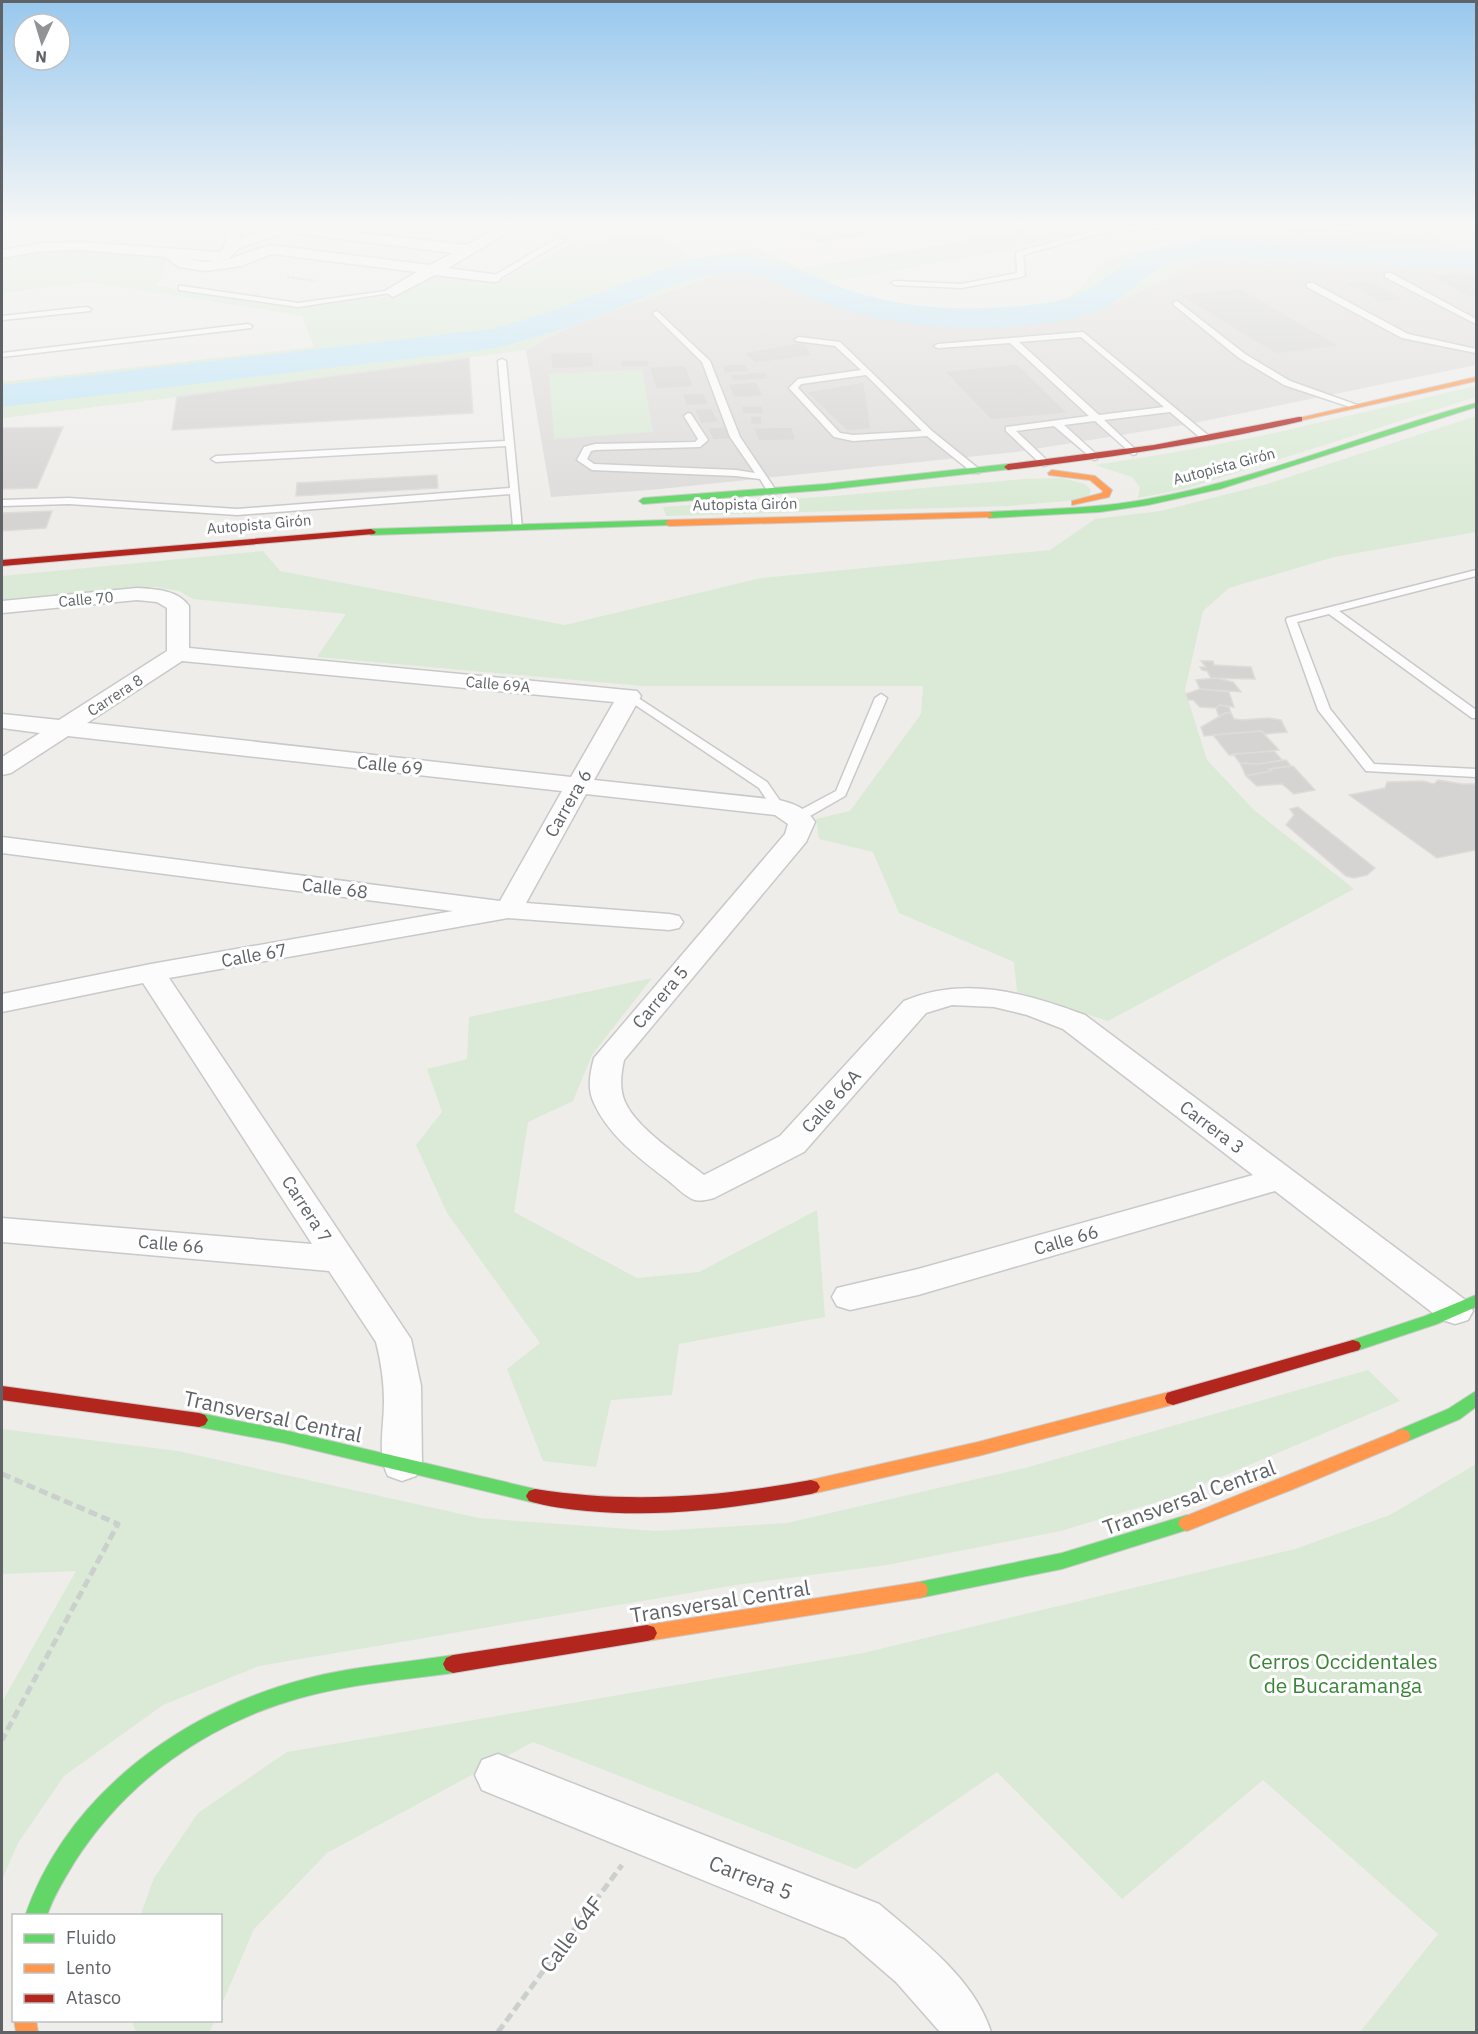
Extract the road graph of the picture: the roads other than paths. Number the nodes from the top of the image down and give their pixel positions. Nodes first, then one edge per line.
1 (665, 321) edge
2 (1199, 321) edge
3 (1377, 321) edge
4 (248, 326) dead end
5 (800, 339) dead end
6 (1012, 340) junction
7 (938, 346) dead end
8 (1476, 351) edge
9 (2, 355) edge
10 (502, 361) dead end
11 (868, 372) junction
12 (1476, 379) edge
13 (1476, 405) edge
14 (1356, 406) junction
15 (1172, 409) junction
16 (688, 416) dead end
17 (1097, 418) junction
18 (1056, 423) junction
19 (929, 433) junction
20 (1206, 438) junction
21 (510, 443) junction
22 (1133, 452) junction
23 (1094, 458) junction
24 (216, 459) dead end
25 (1046, 464) junction
26 (976, 471) junction
27 (763, 477) junction
28 (514, 491) junction
29 (772, 492) junction
30 (629, 502) dead end
31 (2, 503) edge
32 (999, 515) junction
33 (357, 517) dead end
34 (283, 523) dead end
35 (518, 526) junction
36 (2, 563) edge
37 (1476, 573) edge
38 (2, 607) edge
39 (1330, 610) junction
40 (178, 654) junction
41 (629, 696) junction
42 (881, 698) dead end
43 (1476, 715) edge
44 (2, 721) edge
45 (64, 728) junction
46 (2, 768) edge
47 (1476, 773) edge
48 (578, 786) junction
49 (788, 813) junction
50 (2, 845) edge
51 (507, 910) junction
52 (669, 922) dead end
53 (151, 973) junction
54 (947, 995) joint
55 (2, 1003) edge
56 (1281, 1178) junction
57 (702, 1190) joint
58 (2, 1230) edge
59 (340, 1259) junction
60 (850, 1297) dead end
61 (1466, 1306) edge
62 (2, 1393) edge
63 (1476, 1398) edge
64 (402, 1466) junction
65 (498, 1775) dead end
66 (37, 1914) edge
67 (966, 2032) edge

1 - 27 lane
2 - 14 lane
3 - 8 lane
4 - 9 lane
5 - 11 lane
6 - 7 lane
6 - 15 lane
6 - 17 lane
10 - 21 lane
11 - 19 lane
11 - 19 lane
12 - 14 main road, Autopista Girón
13 - 32 main road, Autopista Girón
14 - 20 main road, Autopista Girón
15 - 17 lane
15 - 20 lane
16 - 27 lane
17 - 18 lane
17 - 22 lane
18 - 23 lane
18 - 25 lane
19 - 26 lane
20 - 22 main road, Autopista Girón
21 - 24 lane
21 - 28 lane
22 - 23 main road, Autopista Girón
23 - 25 main road, Autopista Girón
25 - 26 main road, Autopista Girón
26 - 29 main road, Autopista Girón
26 - 32 main road
27 - 29 lane
28 - 31 lane
28 - 35 lane
29 - 30 main road, Autopista Girón
32 - 35 main road, Autopista Girón
33 - 34 main road, Autopista Girón
35 - 36 main road, Autopista Girón
37 - 39 lane
38 - 40 street, Calle 70
39 - 43 lane
39 - 47 lane
40 - 41 street, Calle 69A
40 - 45 street, Carrera 8
41 - 48 street, Carrera 6
41 - 49 lane, Calle 69A
42 - 49 lane
44 - 45 street, Calle 69
45 - 46 street, Carrera 8
45 - 48 street, Calle 69
48 - 49 street, Calle 69
48 - 51 street, Carrera 6
49 - 57 street, Carrera 5
50 - 51 street, Calle 68
51 - 52 street, Calle 68
51 - 53 street, Calle 67
53 - 55 street, Calle 67
53 - 59 street, Carrera 7
54 - 56 street, Carrera 3
54 - 57 street, Calle 66A
56 - 60 street, Calle 66
56 - 61 street, Carrera 3
58 - 59 street, Calle 66
59 - 64 street, Carrera 7
61 - 64 main road, Transversal Central
62 - 64 main road, Transversal Central
63 - 66 main road, Transversal Central
65 - 67 street, Carrera 5

